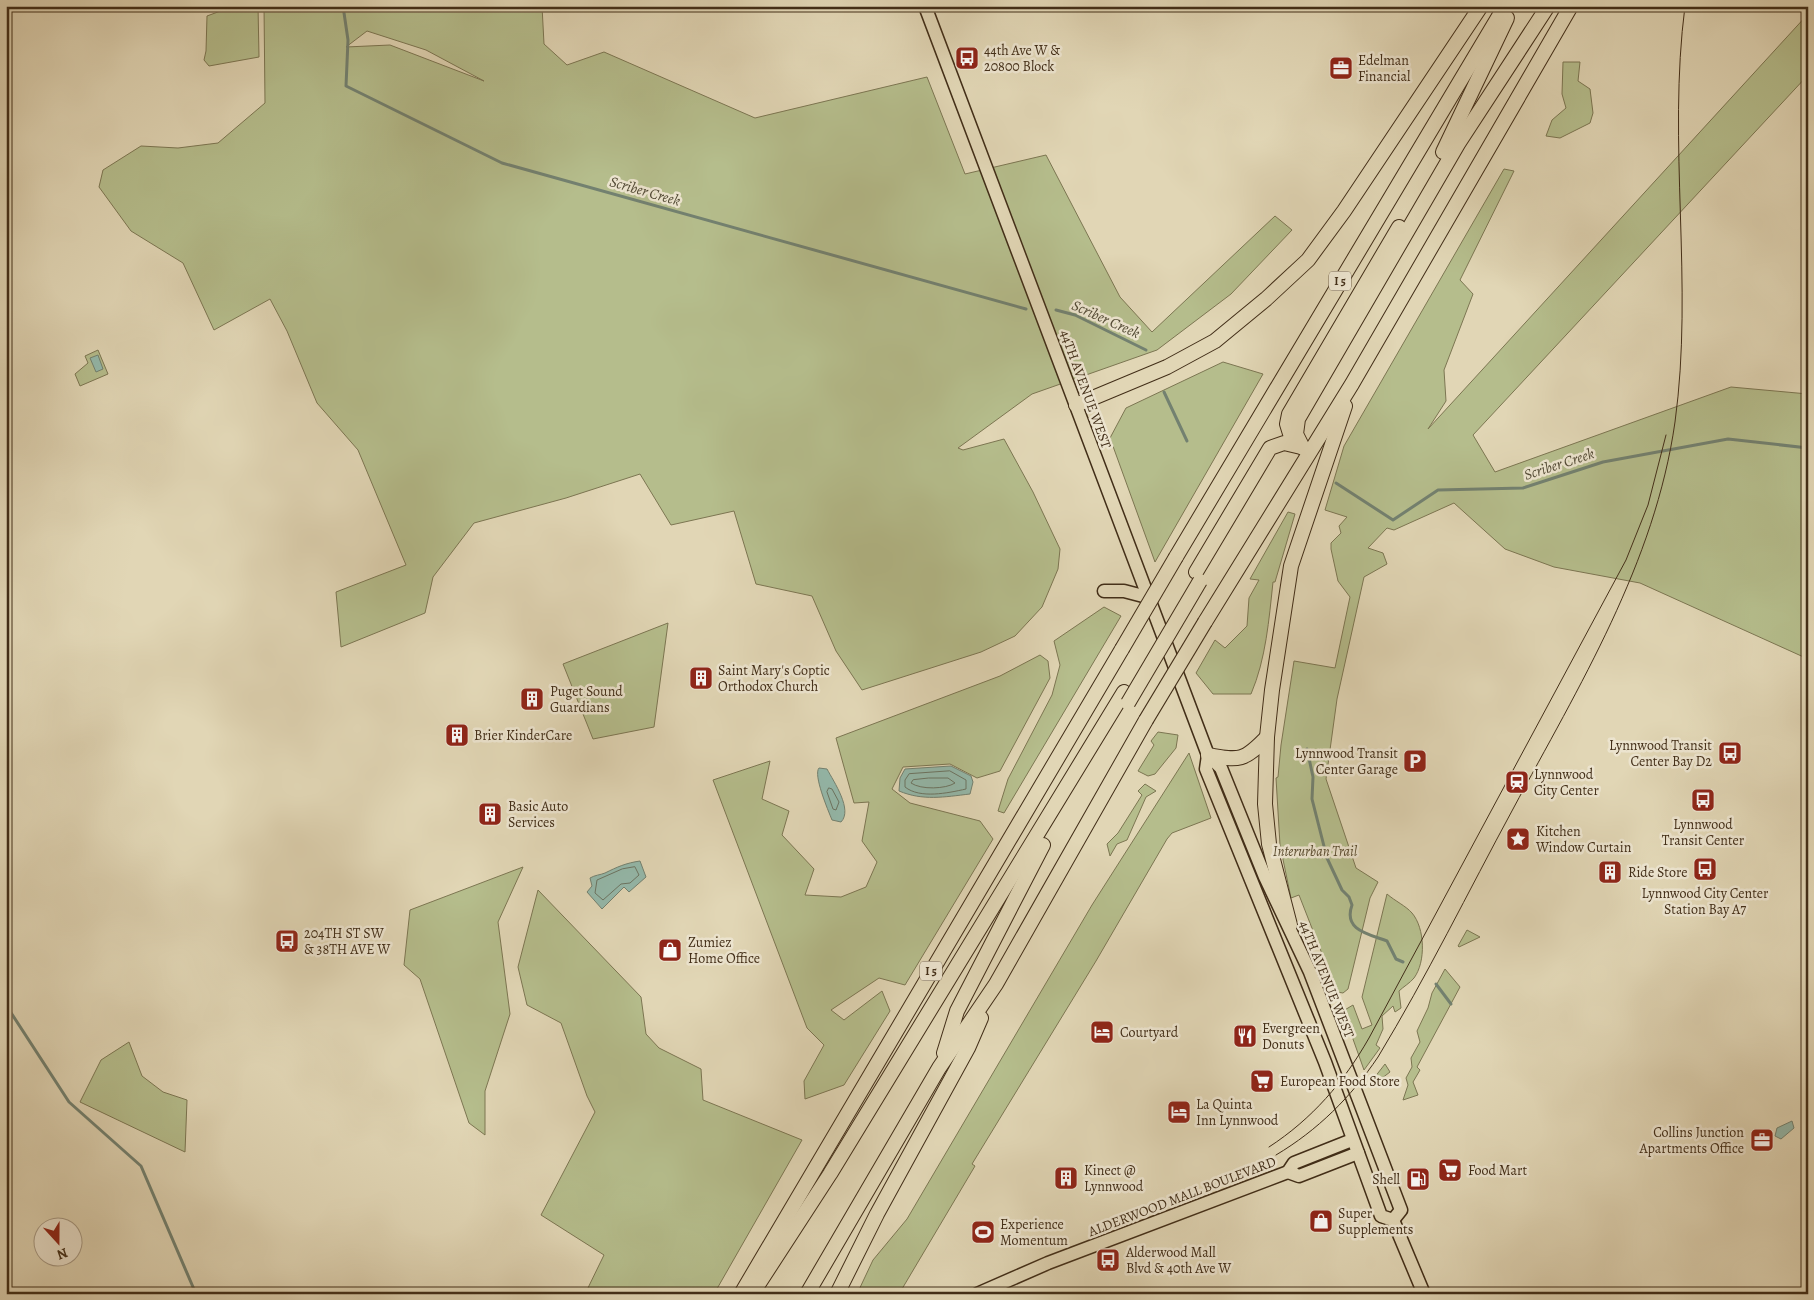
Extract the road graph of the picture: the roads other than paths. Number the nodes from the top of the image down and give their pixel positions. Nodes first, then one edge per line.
1 (925, 6) edge
2 (1481, 6) edge
3 (1506, 6) edge
4 (1513, 6) edge
5 (1548, 6) edge
6 (1571, 6) edge
7 (1318, 374) junction
8 (1352, 384) junction
9 (1076, 405) junction
10 (1104, 591) dead end
11 (1148, 598) junction
12 (1126, 698) junction
13 (1267, 737) junction
14 (1208, 755) junction
15 (1290, 926) junction
16 (996, 984) junction
17 (939, 1068) junction
18 (1352, 1140) junction
19 (1358, 1153) junction
20 (1288, 1172) junction
21 (1394, 1220) junction
22 (741, 1294) edge
23 (752, 1294) edge
24 (807, 1294) edge
25 (837, 1294) edge
26 (977, 1294) edge
27 (1424, 1294) edge

1 - 9 main road, 44TH AVENUE WEST
2 - 9 highway
3 - 22 highway, I 5, bridge
4 - 7 highway
5 - 7 highway
6 - 8 highway
7 - 12 highway
8 - 13 highway
8 - 16 highway, bridge
9 - 11 main road, 44TH AVENUE WEST
10 - 11 main road
11 - 14 main road, 44TH AVENUE WEST
12 - 17 highway
12 - 23 highway
13 - 14 highway
13 - 15 highway
14 - 15 main road, 44TH AVENUE WEST
14 - 18 main road, 44TH AVENUE WEST
15 - 21 main road, 44TH AVENUE WEST
16 - 17 highway
16 - 25 highway
17 - 24 highway
18 - 19 main road, 44TH AVENUE WEST
18 - 20 main road, ALDERWOOD MALL BOULEVARD
19 - 20 main road, ALDERWOOD MALL BOULEVARD
19 - 21 main road, 44TH AVENUE WEST
20 - 26 main road, ALDERWOOD MALL BOULEVARD
21 - 27 main road, 44TH AVENUE WEST

